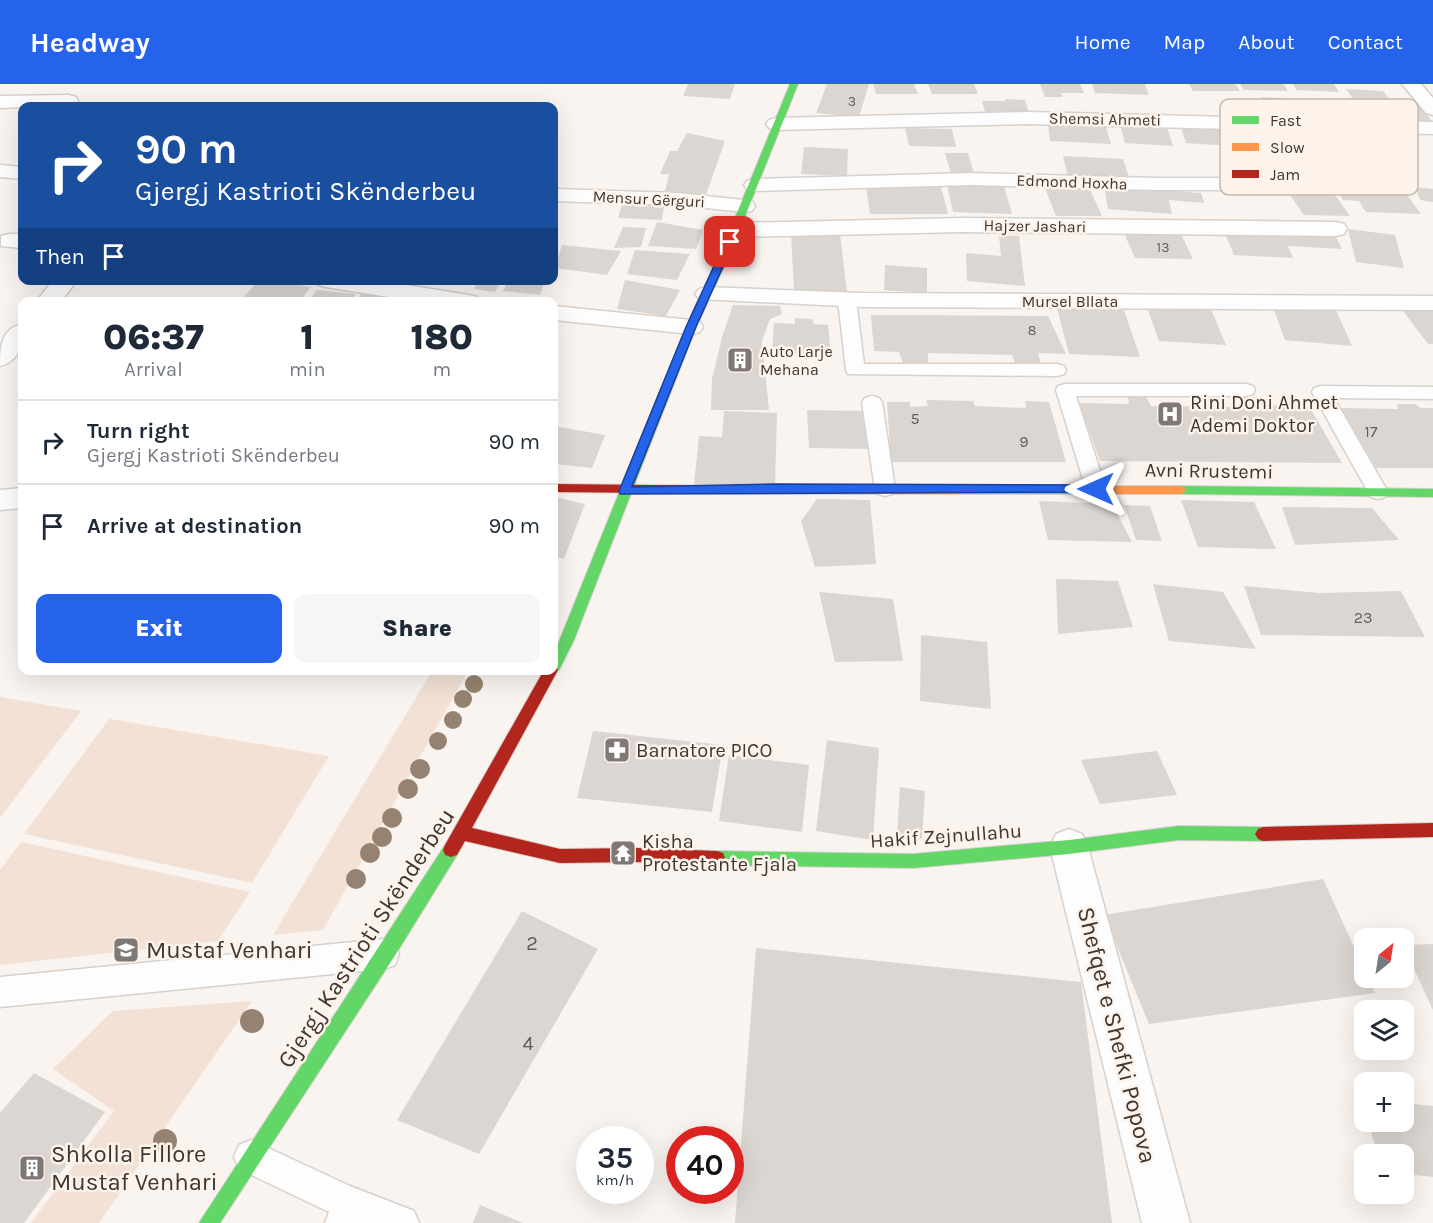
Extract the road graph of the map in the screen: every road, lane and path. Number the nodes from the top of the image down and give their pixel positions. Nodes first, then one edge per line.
1 (794, 84) edge
2 (1411, 84) edge
3 (69, 101) dead end
4 (0, 102) edge
5 (1433, 109) edge
6 (1220, 123) edge
7 (776, 124) junction
8 (1418, 128) edge
9 (1433, 128) edge
10 (0, 171) edge
11 (18, 173) edge
12 (1220, 184) edge
13 (753, 185) junction
14 (558, 195) edge
15 (744, 206) junction
16 (1336, 229) dead end
17 (735, 230) junction
18 (62, 285) edge
19 (358, 285) edge
20 (707, 294) junction
21 (52, 297) edge
22 (436, 297) edge
23 (847, 300) junction
24 (1433, 303) edge
25 (558, 313) edge
26 (691, 327) junction
27 (18, 337) edge
28 (0, 358) edge
29 (1057, 370) dead end
30 (1246, 390) dead end
31 (1433, 393) edge
32 (872, 402) dead end
33 (558, 488) edge
34 (885, 489) junction
35 (1096, 489) junction
36 (624, 491) junction
37 (1378, 492) junction
38 (1433, 493) edge
39 (18, 498) edge
40 (0, 500) edge
41 (558, 658) edge
42 (548, 675) edge
43 (1433, 830) edge
44 (463, 833) junction
45 (1069, 847) junction
46 (384, 954) junction
47 (0, 992) edge
48 (251, 1157) junction
49 (346, 1213) edge
50 (209, 1223) edge
51 (402, 1223) edge
52 (1166, 1223) edge

1 - 7 street
2 - 5 street
3 - 4 street
6 - 7 street, Shemsi Ahmeti
7 - 13 street
8 - 9 street, Shemsi Ahmeti
10 - 11 street
12 - 13 street, Edmond Hoxha
13 - 15 street
14 - 15 street, Mensur Gërguri
15 - 17 street
16 - 17 street, Hajzer Jashari
17 - 20 street
18 - 21 street
19 - 22 street
20 - 23 street, Mursel Bllata
20 - 26 street
23 - 24 street, Mursel Bllata
23 - 29 lane
25 - 26 street
26 - 36 street
27 - 28 street
30 - 35 lane
31 - 37 lane
32 - 34 lane
33 - 36 street, Avni Rrustemi
34 - 35 street, Avni Rrustemi
34 - 36 street, Avni Rrustemi
35 - 37 street, Avni Rrustemi
36 - 41 street
37 - 38 street, Avni Rrustemi
39 - 40 street
42 - 44 street, Gjergj Kastrioti Skënderbeu
43 - 45 street, Hakif Zejnullahu
44 - 45 street, Hakif Zejnullahu
44 - 46 street, Gjergj Kastrioti Skënderbeu
45 - 52 street, Shefqet e Shefki Popova
46 - 47 lane
46 - 48 street, Gjergj Kastrioti Skënderbeu
48 - 49 lane
48 - 50 street, Gjergj Kastrioti Skënderbeu
49 - 51 lane

